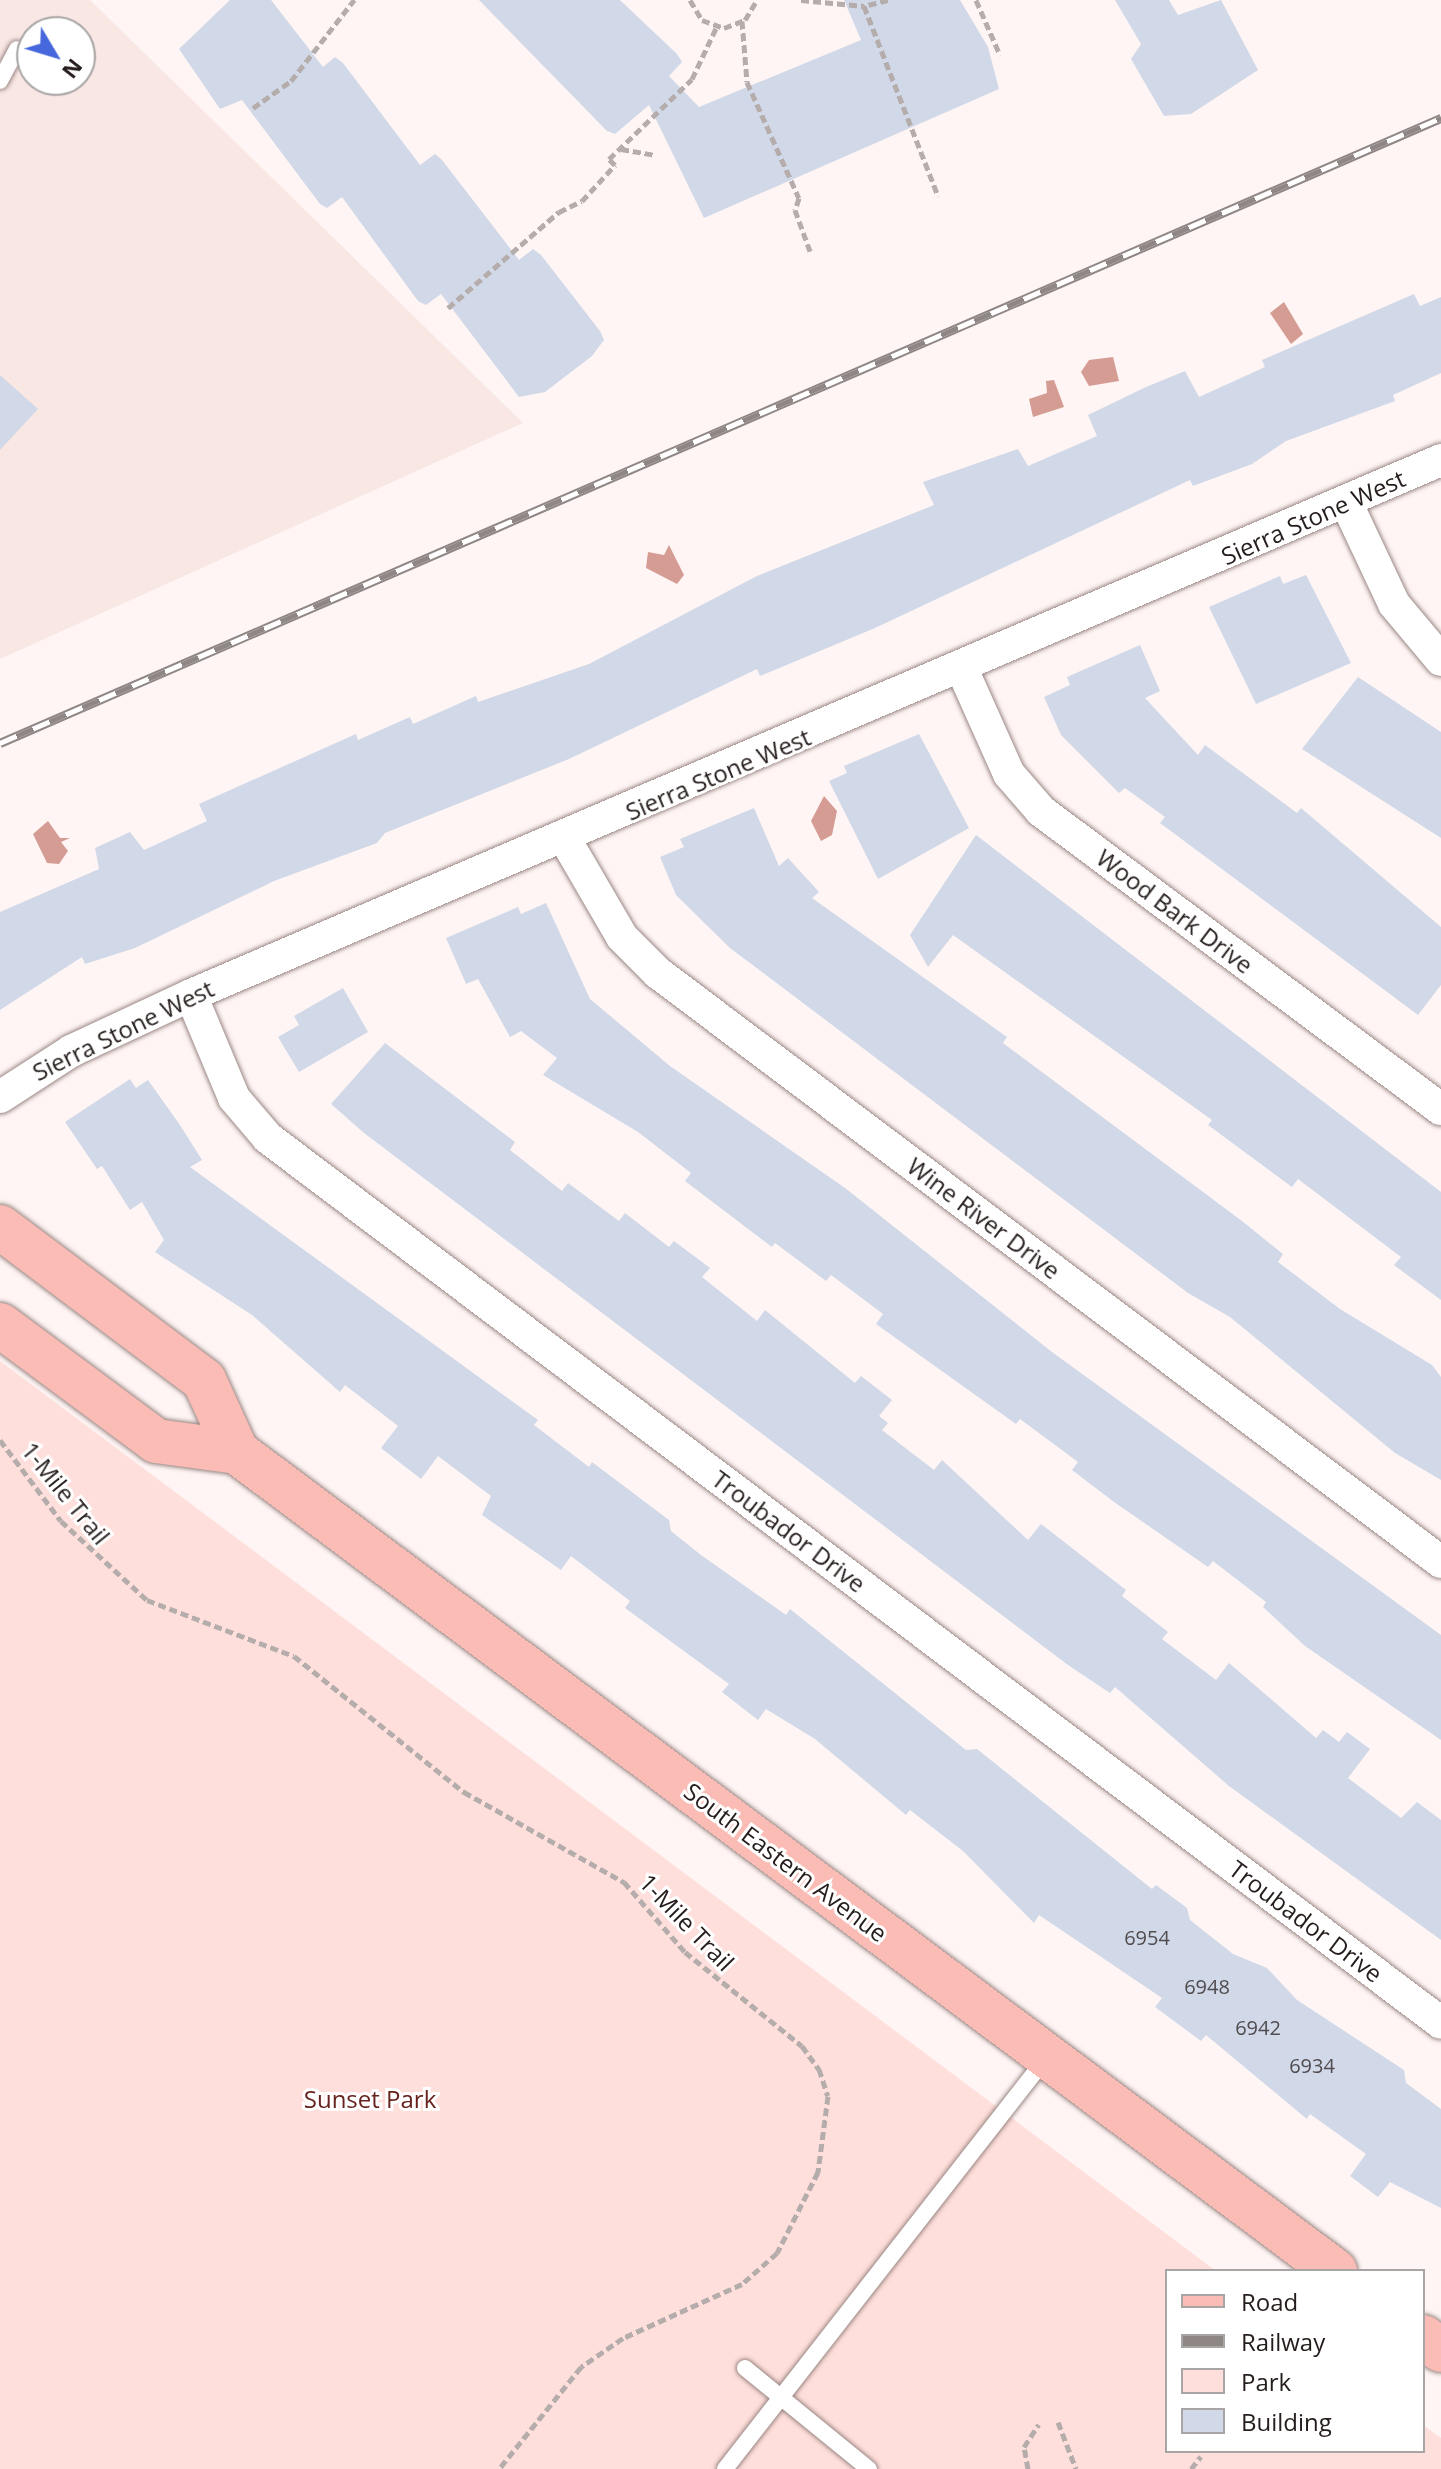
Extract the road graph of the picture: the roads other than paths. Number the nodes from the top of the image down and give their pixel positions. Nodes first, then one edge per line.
1 (16, 51) edge
2 (0, 81) edge
3 (1441, 460) edge
4 (1347, 504) junction
5 (1441, 660) edge
6 (962, 669) junction
7 (565, 839) junction
8 (191, 995) junction
9 (0, 1097) edge
10 (1441, 1109) edge
11 (0, 1227) edge
12 (0, 1325) edge
13 (237, 1452) junction
14 (1441, 1562) edge
15 (1441, 2023) edge
16 (1047, 2057) junction
17 (1332, 2269) edge
18 (745, 2368) dead end
19 (780, 2397) junction
20 (725, 2469) edge
21 (869, 2469) edge

1 - 2 lane
3 - 4 street, Sierra Stone West
4 - 5 street
4 - 6 street, Sierra Stone West
6 - 7 street, Sierra Stone West
6 - 10 street, Wood Bark Drive
7 - 8 street, Sierra Stone West
7 - 14 street, Wine River Drive
8 - 9 street, Sierra Stone West
8 - 15 street, Troubador Drive
11 - 13 main road, South Eastern Avenue
12 - 13 main road, South Eastern Avenue
13 - 16 main road, South Eastern Avenue
16 - 17 main road, South Eastern Avenue
16 - 19 lane
18 - 19 lane
19 - 20 lane
19 - 21 lane

